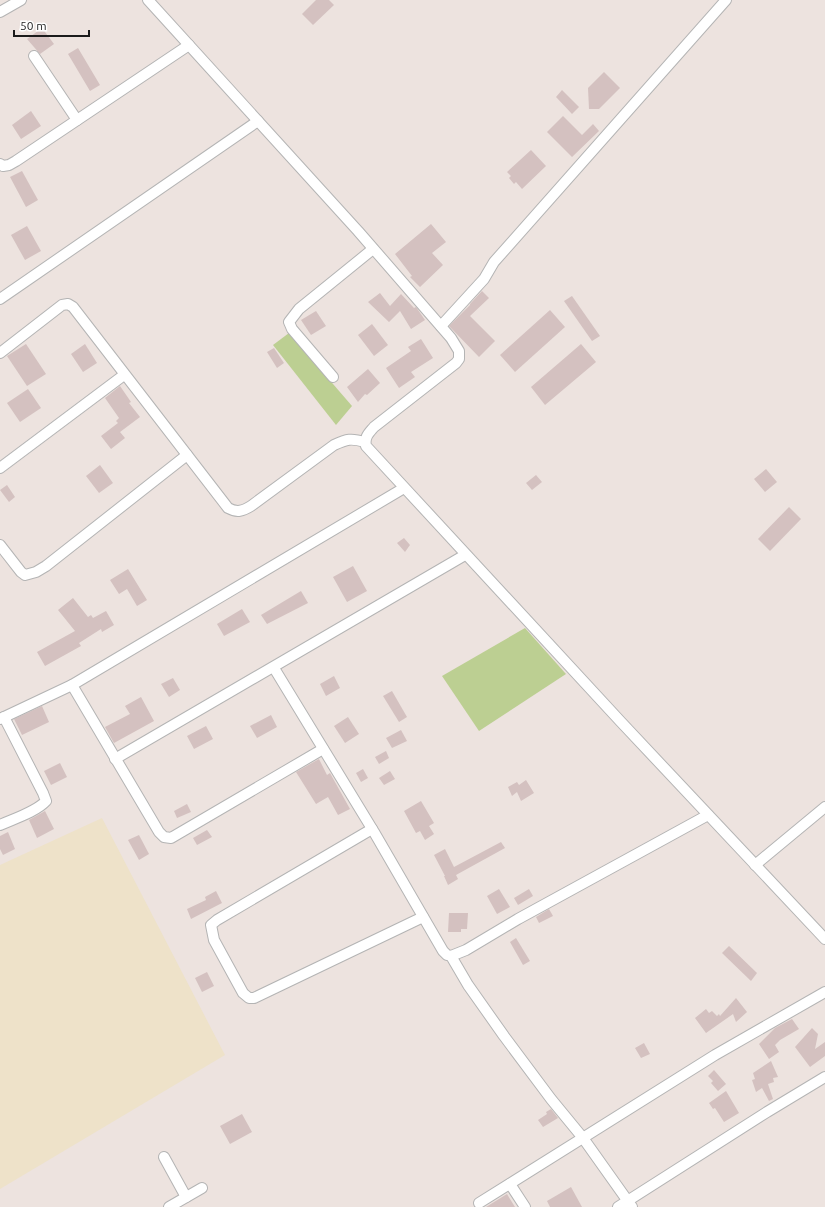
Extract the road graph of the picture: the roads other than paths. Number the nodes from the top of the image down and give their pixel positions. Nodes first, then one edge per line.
1 (20, 0) edge
2 (148, 0) edge
3 (726, 0) edge
4 (0, 12) edge
5 (189, 45) junction
6 (34, 56) dead end
7 (76, 120) junction
8 (258, 121) junction
9 (0, 164) edge
10 (373, 249) junction
11 (0, 299) edge
12 (441, 326) junction
13 (0, 354) edge
14 (124, 375) junction
15 (333, 377) dead end
16 (365, 442) junction
17 (187, 455) junction
18 (0, 468) edge
19 (404, 488) junction
20 (0, 545) edge
21 (466, 555) junction
22 (274, 668) junction
23 (72, 685) junction
24 (1, 718) edge
25 (323, 749) junction
26 (115, 759) junction
27 (825, 807) edge
28 (708, 815) junction
29 (0, 825) edge
30 (372, 829) junction
31 (755, 865) junction
32 (423, 917) junction
33 (825, 939) edge
34 (451, 956) junction
35 (825, 992) edge
36 (825, 1077) edge
37 (583, 1138) junction
38 (164, 1156) dead end
39 (510, 1184) junction
40 (202, 1188) dead end
41 (186, 1197) junction
42 (479, 1203) dead end
43 (630, 1204) edge
44 (169, 1207) edge
45 (525, 1207) edge
46 (618, 1207) edge

1 - 4 street
2 - 5 street
3 - 12 street
5 - 7 street
5 - 8 street
6 - 7 street
7 - 9 street
8 - 10 street
8 - 11 street
10 - 12 street
10 - 15 street
12 - 16 street
13 - 14 street
14 - 17 street
14 - 18 street
16 - 17 street
16 - 19 street
17 - 20 street
19 - 21 street
19 - 23 street
21 - 22 street
21 - 28 street
22 - 25 street
22 - 26 street
23 - 24 street
23 - 26 street
24 - 29 street
25 - 26 street
25 - 30 street
27 - 31 street
28 - 31 street
28 - 34 street
30 - 32 street
30 - 32 street
31 - 33 street
32 - 34 street
34 - 37 street
35 - 37 street
36 - 43 street
37 - 39 street
37 - 43 street
38 - 41 street
39 - 42 street
39 - 45 street
40 - 41 street
41 - 44 street
43 - 46 street

